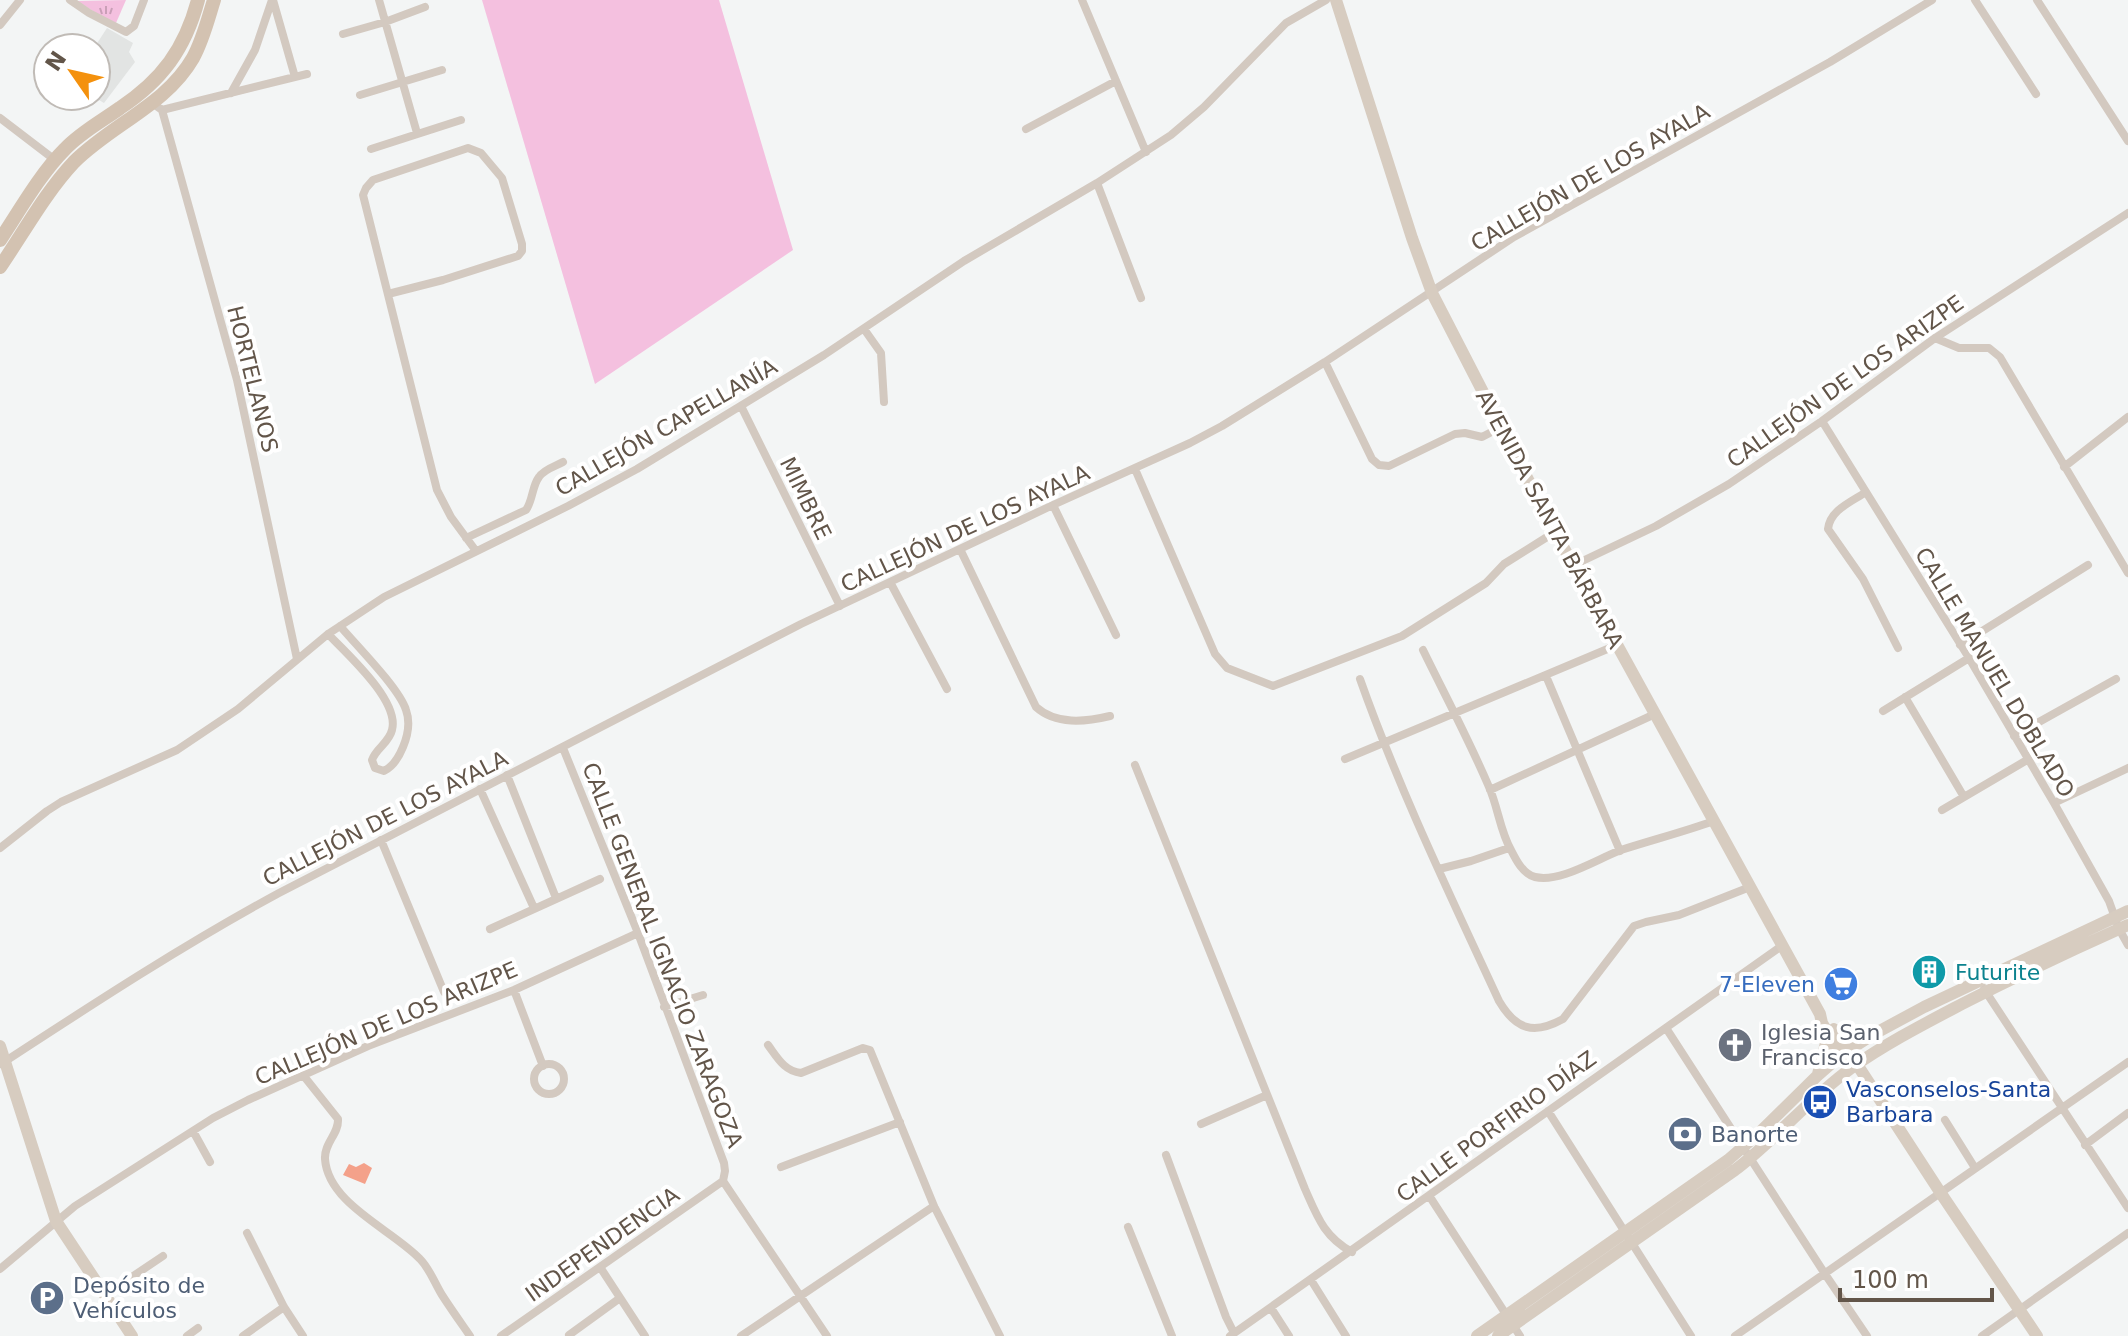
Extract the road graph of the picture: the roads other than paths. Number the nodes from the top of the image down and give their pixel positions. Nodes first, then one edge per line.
1 (20, 0) edge
2 (70, 0) edge
3 (144, 0) edge
4 (198, 0) edge
5 (214, 0) edge
6 (272, 0) edge
7 (379, 0) edge
8 (1082, 0) edge
9 (1326, 0) edge
10 (1336, 0) edge
11 (1932, 0) edge
12 (1975, 0) edge
13 (2037, 0) edge
14 (425, 7) dead end
15 (385, 22) junction
16 (0, 25) edge
17 (343, 34) dead end
18 (442, 70) dead end
19 (307, 74) dead end
20 (295, 77) junction
21 (402, 81) junction
22 (1116, 81) junction
23 (231, 93) junction
24 (2036, 94) dead end
25 (360, 95) dead end
26 (157, 107) junction
27 (0, 118) edge
28 (461, 120) dead end
29 (1026, 129) dead end
30 (417, 133) junction
31 (2128, 141) edge
32 (371, 149) dead end
33 (1146, 152) junction
34 (55, 160) junction
35 (1097, 183) junction
36 (2128, 213) edge
37 (0, 240) edge
38 (0, 267) edge
39 (1432, 293) junction
40 (388, 294) junction
41 (1141, 298) dead end
42 (864, 329) junction
43 (1935, 338) junction
44 (1325, 362) junction
45 (884, 402) dead end
46 (741, 406) junction
47 (2128, 417) edge
48 (1822, 421) junction
49 (1501, 427) junction
50 (563, 462) dead end
51 (2064, 467) junction
52 (1135, 469) junction
53 (1866, 492) junction
54 (1053, 505) junction
55 (1555, 532) junction
56 (466, 538) junction
57 (960, 549) junction
58 (476, 551) junction
59 (1574, 565) junction
60 (2088, 565) dead end
61 (2128, 573) edge
62 (890, 582) junction
63 (840, 606) junction
64 (340, 626) junction
65 (328, 634) junction
66 (1116, 635) dead end
67 (1617, 645) junction
68 (1960, 645) junction
69 (1898, 648) dead end
70 (1423, 650) dead end
71 (364, 655) junction
72 (1969, 658) junction
73 (297, 659) junction
74 (355, 662) junction
75 (1546, 676) junction
76 (1360, 679) dead end
77 (2116, 679) dead end
78 (947, 689) dead end
79 (1905, 697) junction
80 (1883, 711) dead end
81 (1455, 714) junction
82 (1655, 714) junction
83 (1110, 716) dead end
84 (2014, 736) junction
85 (1383, 743) junction
86 (563, 748) junction
87 (1577, 751) junction
88 (1345, 759) dead end
89 (2027, 760) junction
90 (1135, 765) dead end
91 (2128, 768) edge
92 (507, 775) junction
93 (480, 789) junction
94 (1490, 790) junction
95 (1964, 797) junction
96 (2054, 803) junction
97 (1942, 810) dead end
98 (1714, 821) junction
99 (381, 840) junction
100 (0, 848) edge
101 (1509, 848) junction
102 (1620, 851) junction
103 (1439, 869) junction
104 (600, 879) dead end
105 (1750, 887) junction
106 (556, 898) junction
107 (534, 908) junction
108 (2123, 920) edge
109 (490, 929) dead end
110 (638, 933) junction
111 (1783, 945) junction
112 (2128, 945) edge
113 (1982, 987) junction
114 (514, 990) junction
115 (444, 992) dead end
116 (703, 995) dead end
117 (664, 1007) junction
118 (1821, 1019) junction
119 (1666, 1028) junction
120 (768, 1045) dead end
121 (0, 1046) edge
122 (1845, 1052) junction
123 (2128, 1062) edge
124 (3, 1063) edge
125 (543, 1066) dead end
126 (1853, 1067) junction
127 (303, 1075) junction
128 (1817, 1076) junction
129 (1267, 1095) junction
130 (2062, 1107) junction
131 (1548, 1111) junction
132 (2128, 1113) edge
133 (1945, 1120) dead end
134 (900, 1122) junction
135 (1201, 1124) dead end
136 (193, 1131) junction
137 (2085, 1145) junction
138 (1746, 1154) junction
139 (1166, 1155) dead end
140 (210, 1162) dead end
141 (781, 1167) dead end
142 (1975, 1168) junction
143 (723, 1181) junction
144 (1940, 1192) junction
145 (1430, 1197) junction
146 (934, 1206) junction
147 (2128, 1208) edge
148 (56, 1221) junction
149 (1128, 1227) dead end
150 (247, 1233) dead end
151 (2128, 1233) edge
152 (1628, 1239) junction
153 (1352, 1252) junction
154 (163, 1256) dead end
155 (600, 1267) junction
156 (0, 1269) edge
157 (1825, 1274) junction
158 (1311, 1280) junction
159 (105, 1295) junction
160 (799, 1295) junction
161 (620, 1298) junction
162 (284, 1307) junction
163 (1271, 1308) junction
164 (2018, 1310) junction
165 (1513, 1326) edge
166 (198, 1328) dead end
167 (1232, 1334) edge
168 (569, 1335) edge
169 (132, 1336) edge
170 (187, 1336) edge
171 (243, 1336) edge
172 (303, 1336) edge
173 (470, 1336) edge
174 (501, 1336) edge
175 (645, 1336) edge
176 (741, 1336) edge
177 (827, 1336) edge
178 (1000, 1336) edge
179 (1172, 1336) edge
180 (1289, 1336) edge
181 (1346, 1336) edge
182 (1477, 1336) edge
183 (1498, 1336) edge
184 (1691, 1336) edge
185 (1735, 1336) edge
186 (1867, 1336) edge
187 (1982, 1336) edge
188 (2037, 1336) edge

1 - 16 street
2 - 3 street
4 - 34 main road
5 - 26 main road
6 - 20 street
6 - 23 street
7 - 15 street
8 - 22 street
9 - 33 street, CALLEJÓN CAPELLANÍA
10 - 39 street, AVENIDA SANTA BÁRBARA
11 - 39 street, CALLEJÓN DE LOS AYALA
12 - 24 street
13 - 31 street
14 - 15 street
15 - 17 street
15 - 21 street
18 - 21 street
19 - 20 street
20 - 23 street
21 - 25 street
21 - 30 street
22 - 29 street
22 - 33 street
23 - 26 street
26 - 38 main road
26 - 73 street, HORTELANOS
27 - 34 street
28 - 30 street
30 - 32 street
33 - 35 street, CALLEJÓN CAPELLANÍA
34 - 37 main road
35 - 41 street
35 - 42 street, CALLEJÓN CAPELLANÍA
36 - 43 street, CALLEJÓN DE LOS ARIZPE
39 - 44 street, CALLEJÓN DE LOS AYALA
39 - 49 street, AVENIDA SANTA BÁRBARA
40 - 40 street
40 - 56 street
42 - 45 street
42 - 46 street, CALLEJÓN CAPELLANÍA
43 - 48 street, CALLEJÓN DE LOS ARIZPE
43 - 51 street
44 - 49 street
44 - 52 street, CALLEJÓN DE LOS AYALA
46 - 58 street, CALLEJÓN CAPELLANÍA
46 - 63 street, MIMBRE
47 - 51 street
48 - 53 street, CALLE MANUEL DOBLADO
48 - 59 street, CALLEJÓN DE LOS ARIZPE
49 - 55 street, AVENIDA SANTA BÁRBARA
50 - 56 street
51 - 61 street
52 - 54 street, CALLEJÓN DE LOS AYALA
52 - 55 street
53 - 68 street, CALLE MANUEL DOBLADO
53 - 69 street
54 - 57 street, CALLEJÓN DE LOS AYALA
54 - 66 street
55 - 59 street, AVENIDA SANTA BÁRBARA
56 - 58 street
57 - 62 street, CALLEJÓN DE LOS AYALA
57 - 83 street
58 - 64 street, CALLEJÓN CAPELLANÍA
59 - 67 street, AVENIDA SANTA BÁRBARA
60 - 68 street
62 - 63 street, CALLEJÓN DE LOS AYALA
62 - 78 street
63 - 86 street, CALLEJÓN DE LOS AYALA
64 - 65 street, CALLEJÓN CAPELLANÍA
64 - 71 street
65 - 73 street, CALLEJÓN CAPELLANÍA
65 - 74 street
67 - 75 street
67 - 82 street, AVENIDA SANTA BÁRBARA
68 - 72 street, CALLE MANUEL DOBLADO
70 - 81 street
71 - 74 street
71 - 74 street
72 - 79 street
72 - 84 street, CALLE MANUEL DOBLADO
73 - 100 street, CALLEJÓN CAPELLANÍA
75 - 81 street
75 - 87 street
76 - 85 street
77 - 84 street
79 - 80 street
79 - 95 street
81 - 85 street
81 - 94 street
82 - 87 street
82 - 98 street, AVENIDA SANTA BÁRBARA
84 - 89 street, CALLE MANUEL DOBLADO
85 - 88 street
85 - 103 street
86 - 92 street, CALLEJÓN DE LOS AYALA
86 - 110 street, CALLE GENERAL IGNACIO ZARAGOZA
87 - 94 street
87 - 102 street
89 - 95 street
89 - 96 street, CALLE MANUEL DOBLADO
90 - 129 street
91 - 96 street
92 - 93 street, CALLEJÓN DE LOS AYALA
92 - 106 street
93 - 99 street, CALLEJÓN DE LOS AYALA
93 - 107 street
94 - 101 street
95 - 97 street
96 - 108 street, CALLE MANUEL DOBLADO
98 - 102 street
98 - 105 street, AVENIDA SANTA BÁRBARA
99 - 115 street
99 - 124 street, CALLEJÓN DE LOS AYALA
101 - 102 street
101 - 103 street
103 - 105 street
104 - 106 street
105 - 111 street, AVENIDA SANTA BÁRBARA
106 - 107 street
107 - 109 street
108 - 112 street, CALLE MANUEL DOBLADO
108 - 113 street
110 - 114 street, CALLEJÓN DE LOS ARIZPE
110 - 117 street, CALLE GENERAL IGNACIO ZARAGOZA
111 - 118 street, AVENIDA SANTA BÁRBARA
111 - 119 street, CALLE PORFIRIO DÍAZ
113 - 122 street
113 - 126 street
113 - 130 street
114 - 125 street
114 - 127 street, CALLEJÓN DE LOS ARIZPE
116 - 117 street
117 - 143 street, CALLE GENERAL IGNACIO ZARAGOZA
118 - 122 street, AVENIDA SANTA BÁRBARA
118 - 128 street
119 - 131 street, CALLE PORFIRIO DÍAZ
119 - 138 street
120 - 134 street
121 - 124 street
122 - 126 street, AVENIDA SANTA BÁRBARA
122 - 128 street
123 - 130 street
124 - 148 street
126 - 138 street
126 - 144 street, AVENIDA SANTA BÁRBARA
127 - 136 street, CALLEJÓN DE LOS ARIZPE
127 - 173 street
128 - 138 street
129 - 135 street
129 - 153 street
130 - 137 street
130 - 142 street
131 - 145 street, CALLE PORFIRIO DÍAZ
131 - 152 street
132 - 137 street
133 - 142 street
134 - 141 street
134 - 146 street
136 - 140 street
136 - 148 street, CALLEJÓN DE LOS ARIZPE
137 - 147 street
138 - 152 street
138 - 157 street
139 - 167 street
142 - 144 street
143 - 155 street, INDEPENDENCIA
143 - 160 street, CALLE GENERAL IGNACIO ZARAGOZA
144 - 157 street
144 - 164 street, AVENIDA SANTA BÁRBARA
145 - 153 street, CALLE PORFIRIO DÍAZ
145 - 165 street
146 - 160 street
146 - 178 street
148 - 156 street, CALLEJÓN DE LOS ARIZPE
148 - 159 street
149 - 179 street
150 - 162 street
151 - 164 street
152 - 165 street
152 - 184 street
153 - 158 street, CALLE PORFIRIO DÍAZ
154 - 159 street
155 - 161 street
155 - 174 street, INDEPENDENCIA
157 - 185 street
157 - 186 street
158 - 163 street, CALLE PORFIRIO DÍAZ
158 - 181 street
159 - 169 street
160 - 176 street
160 - 177 street, CALLE GENERAL IGNACIO ZARAGOZA
161 - 168 street
161 - 175 street
162 - 171 street
162 - 172 street
163 - 167 street, CALLE PORFIRIO DÍAZ
163 - 180 street
164 - 187 street
164 - 188 street, AVENIDA SANTA BÁRBARA
165 - 182 street
165 - 183 street
166 - 170 street

